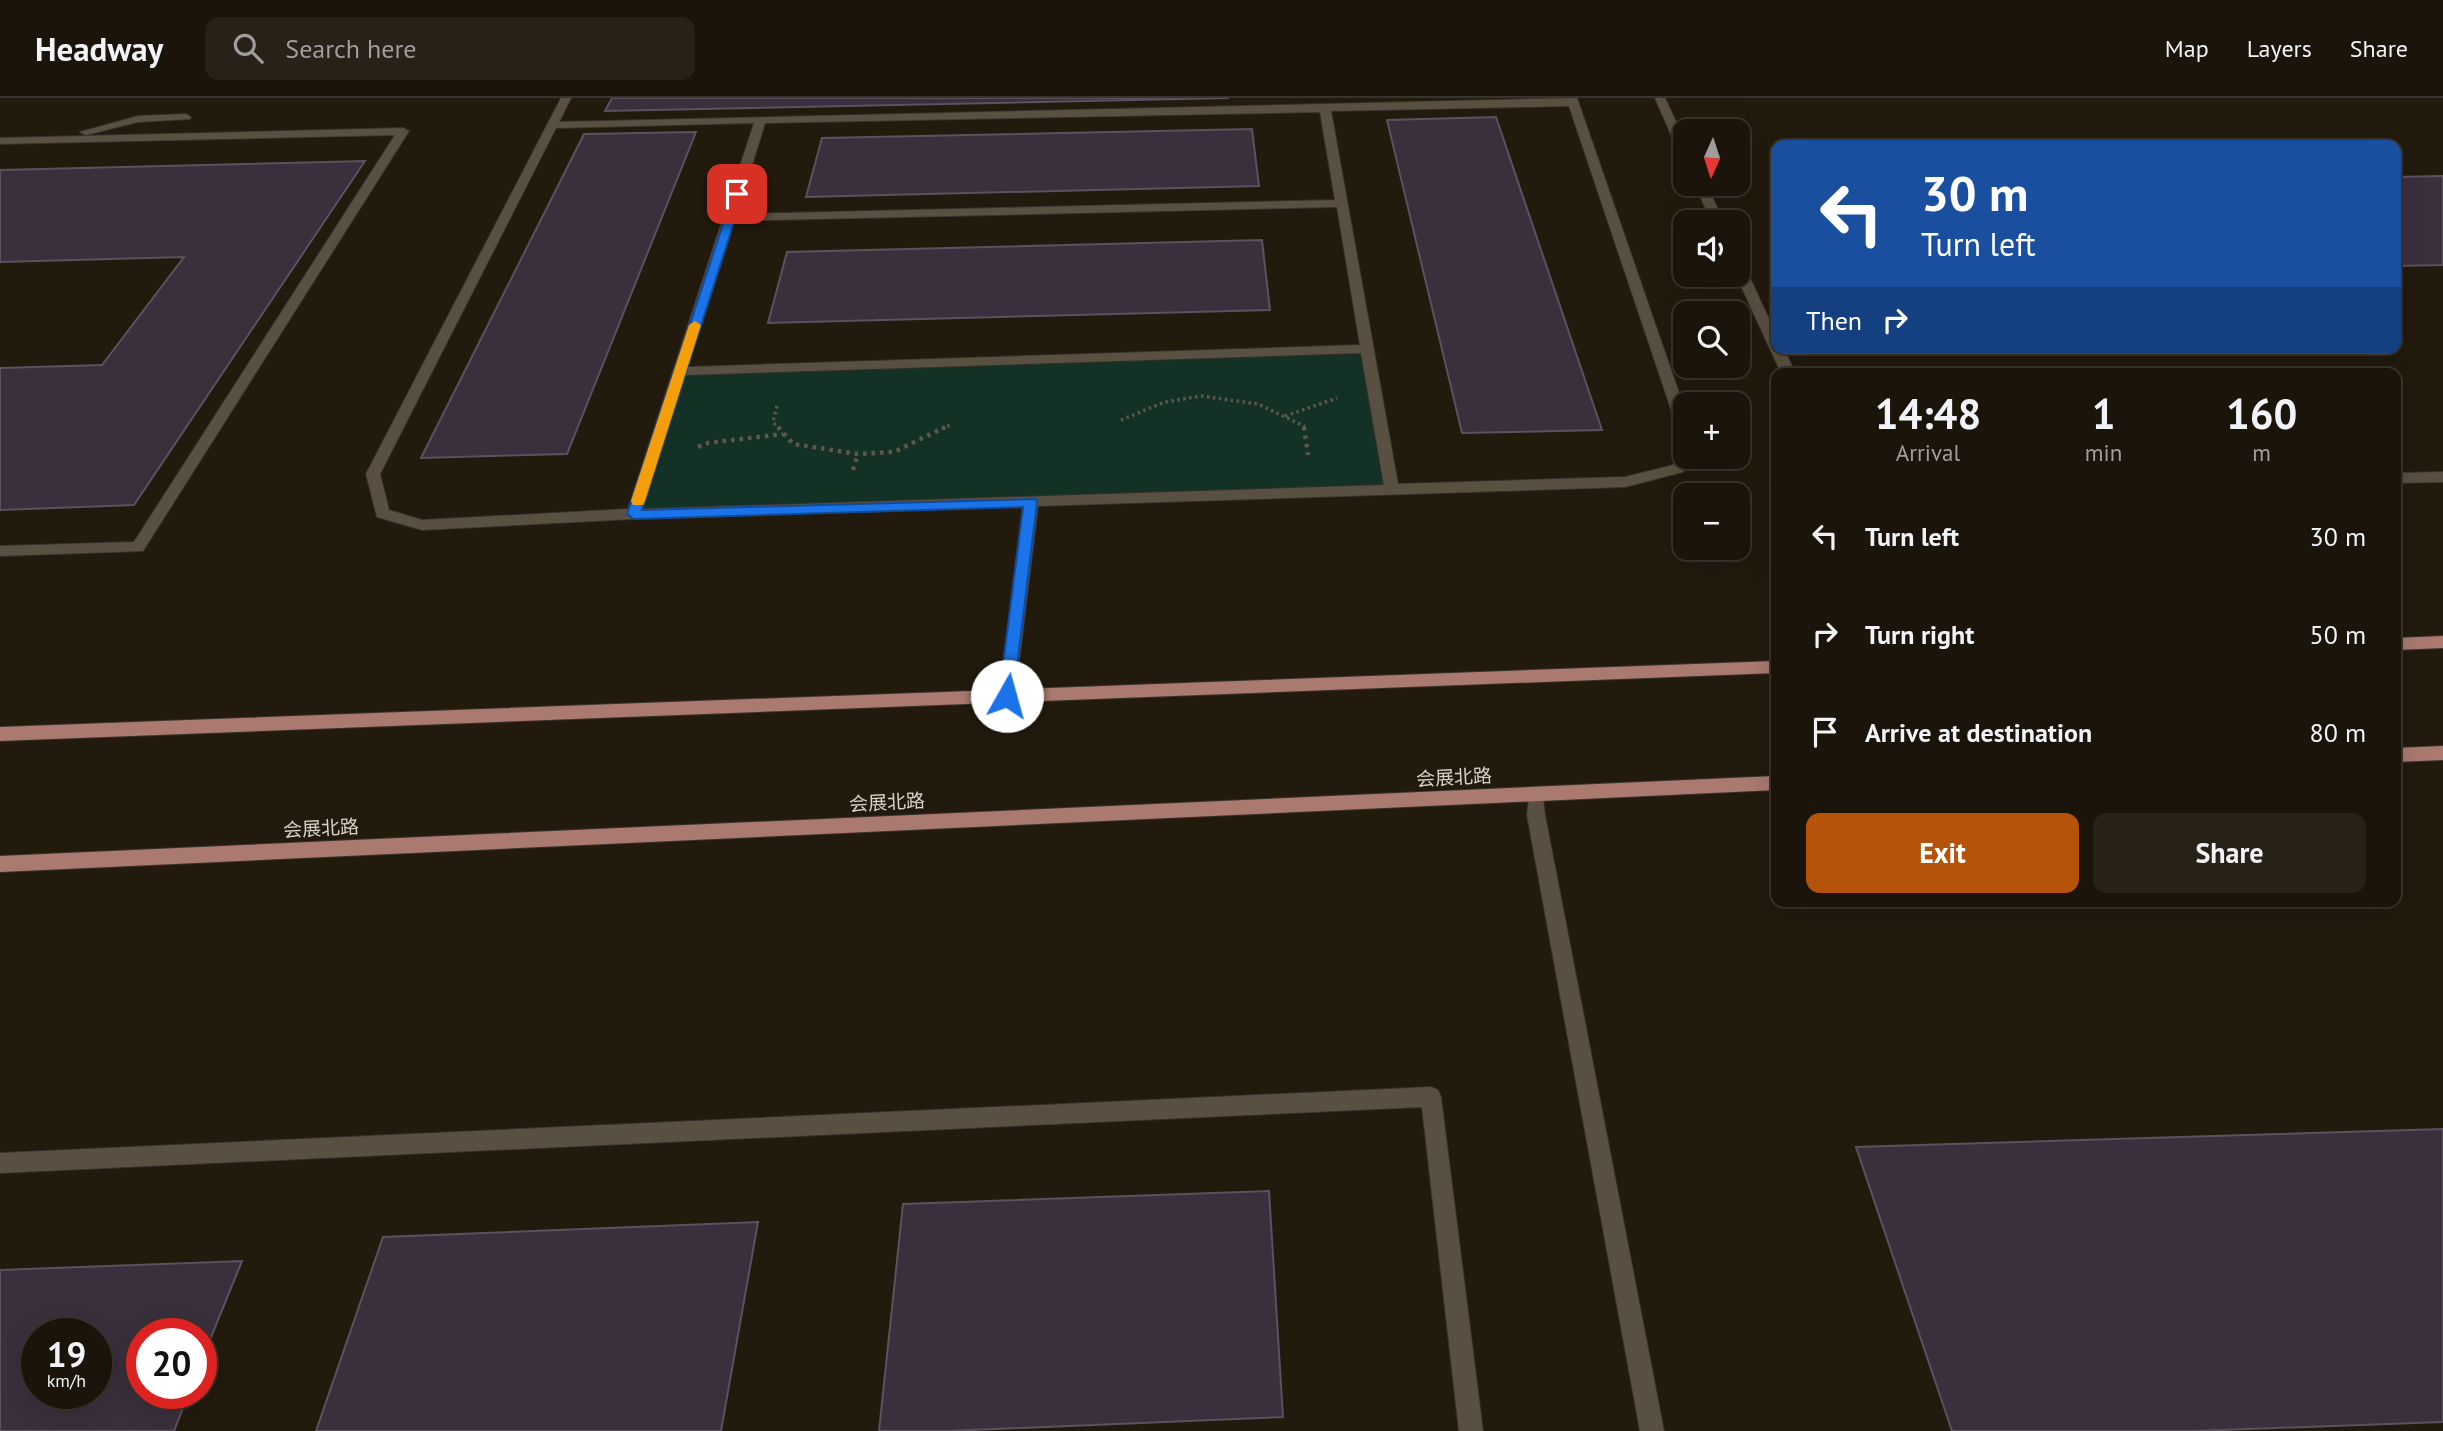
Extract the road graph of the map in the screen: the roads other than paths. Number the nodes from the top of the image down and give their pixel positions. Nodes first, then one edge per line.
1 (566, 98) edge
2 (1660, 98) edge
3 (1573, 100) edge
4 (1325, 107) junction
5 (186, 117) dead end
6 (761, 120) junction
7 (552, 125) junction
8 (1673, 127) edge
9 (50, 140) junction
10 (0, 141) edge
11 (1342, 203) junction
12 (729, 218) junction
13 (1748, 287) edge
14 (1771, 337) edge
15 (1368, 349) junction
16 (680, 371) junction
17 (1673, 395) edge
18 (1678, 469) edge
19 (2443, 477) edge
20 (2401, 478) edge
21 (1392, 490) junction
22 (1031, 503) junction
23 (634, 514) junction
24 (0, 551) edge
25 (2443, 642) edge
26 (2401, 644) edge
27 (1771, 667) edge
28 (1007, 696) junction
29 (0, 734) edge
30 (2443, 753) edge
31 (2401, 755) edge
32 (1771, 783) edge
33 (1536, 794) junction
34 (0, 864) edge
35 (0, 1163) edge
36 (1471, 1431) edge
37 (1652, 1431) edge

1 - 7 street
2 - 8 street
3 - 4 street
3 - 17 street
4 - 6 street
4 - 11 street
5 - 9 street
6 - 7 street
6 - 12 street
7 - 23 street
9 - 10 street
9 - 24 street
11 - 12 street
11 - 15 street
12 - 16 street
13 - 14 street
15 - 16 street
15 - 21 street
16 - 23 street
18 - 21 street
19 - 20 street
21 - 22 street
22 - 23 street
22 - 28 street
25 - 26 main road
27 - 28 main road
28 - 29 main road
30 - 31 main road
32 - 33 main road, 会展北路
33 - 34 main road, 会展北路
33 - 37 street
35 - 36 street

